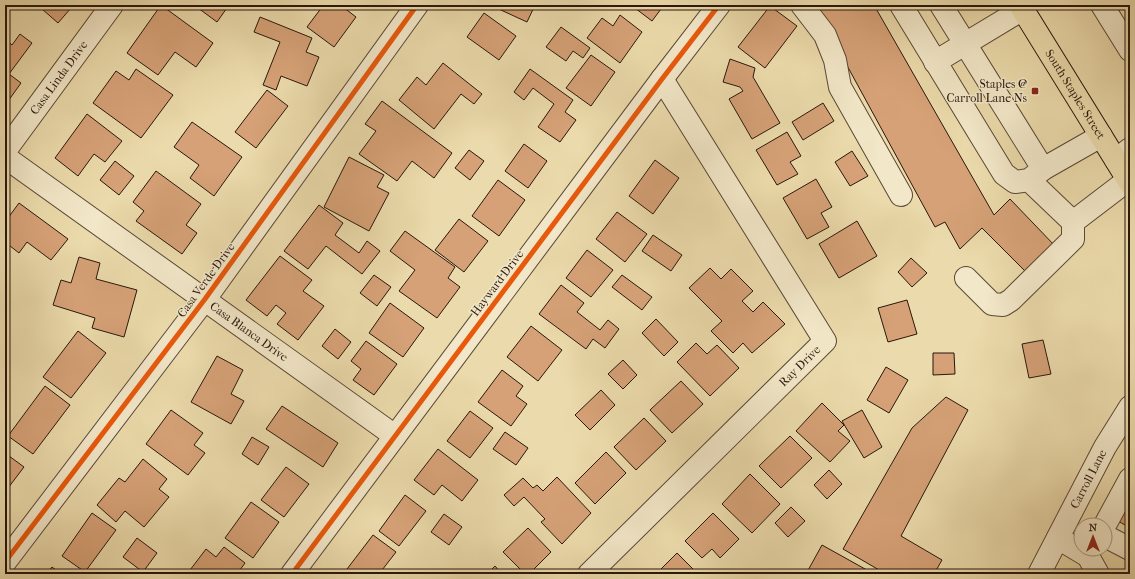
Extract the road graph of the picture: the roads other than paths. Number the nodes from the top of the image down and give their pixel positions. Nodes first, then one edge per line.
1 (112, 5) edge
2 (417, 5) edge
3 (719, 5) edge
4 (802, 5) edge
5 (901, 5) edge
6 (941, 5) edge
7 (1102, 5) edge
8 (1022, 7) edge
9 (965, 44) junction
10 (1130, 50) edge
11 (935, 62) junction
12 (662, 79) junction
13 (1101, 136) junction
14 (5, 151) edge
15 (1123, 154) edge
16 (5, 157) edge
17 (1036, 175) junction
18 (1129, 182) edge
19 (901, 195) dead end
20 (1073, 222) junction
21 (966, 278) dead end
22 (205, 299) junction
23 (1128, 413) edge
24 (395, 436) junction
25 (1130, 479) edge
26 (1109, 517) edge
27 (1058, 538) junction
28 (1113, 540) edge
29 (1130, 550) edge
30 (1092, 560) edge
31 (5, 562) edge
32 (292, 574) edge
33 (589, 574) edge
34 (1039, 574) edge

1 - 14 street, Casa Linda Drive
2 - 22 street, Casa Verde Drive
3 - 12 street, Hayward Drive
4 - 19 street
5 - 11 street
6 - 9 street
7 - 10 street
8 - 9 street
8 - 13 main road, South Staples Street
9 - 11 street
9 - 17 street
11 - 17 street
12 - 24 street, Hayward Drive
12 - 33 street, Ray Drive
13 - 15 main road, South Staples Street
13 - 17 street
15 - 18 main road, South Staples Street
16 - 22 street, Casa Blanca Drive
17 - 20 street
18 - 20 street
20 - 21 street
22 - 24 street, Casa Blanca Drive
22 - 31 street, Casa Verde Drive
23 - 27 street, Carroll Lane
24 - 32 street, Hayward Drive
25 - 26 street
27 - 30 street
27 - 34 street, Carroll Lane
28 - 29 street

